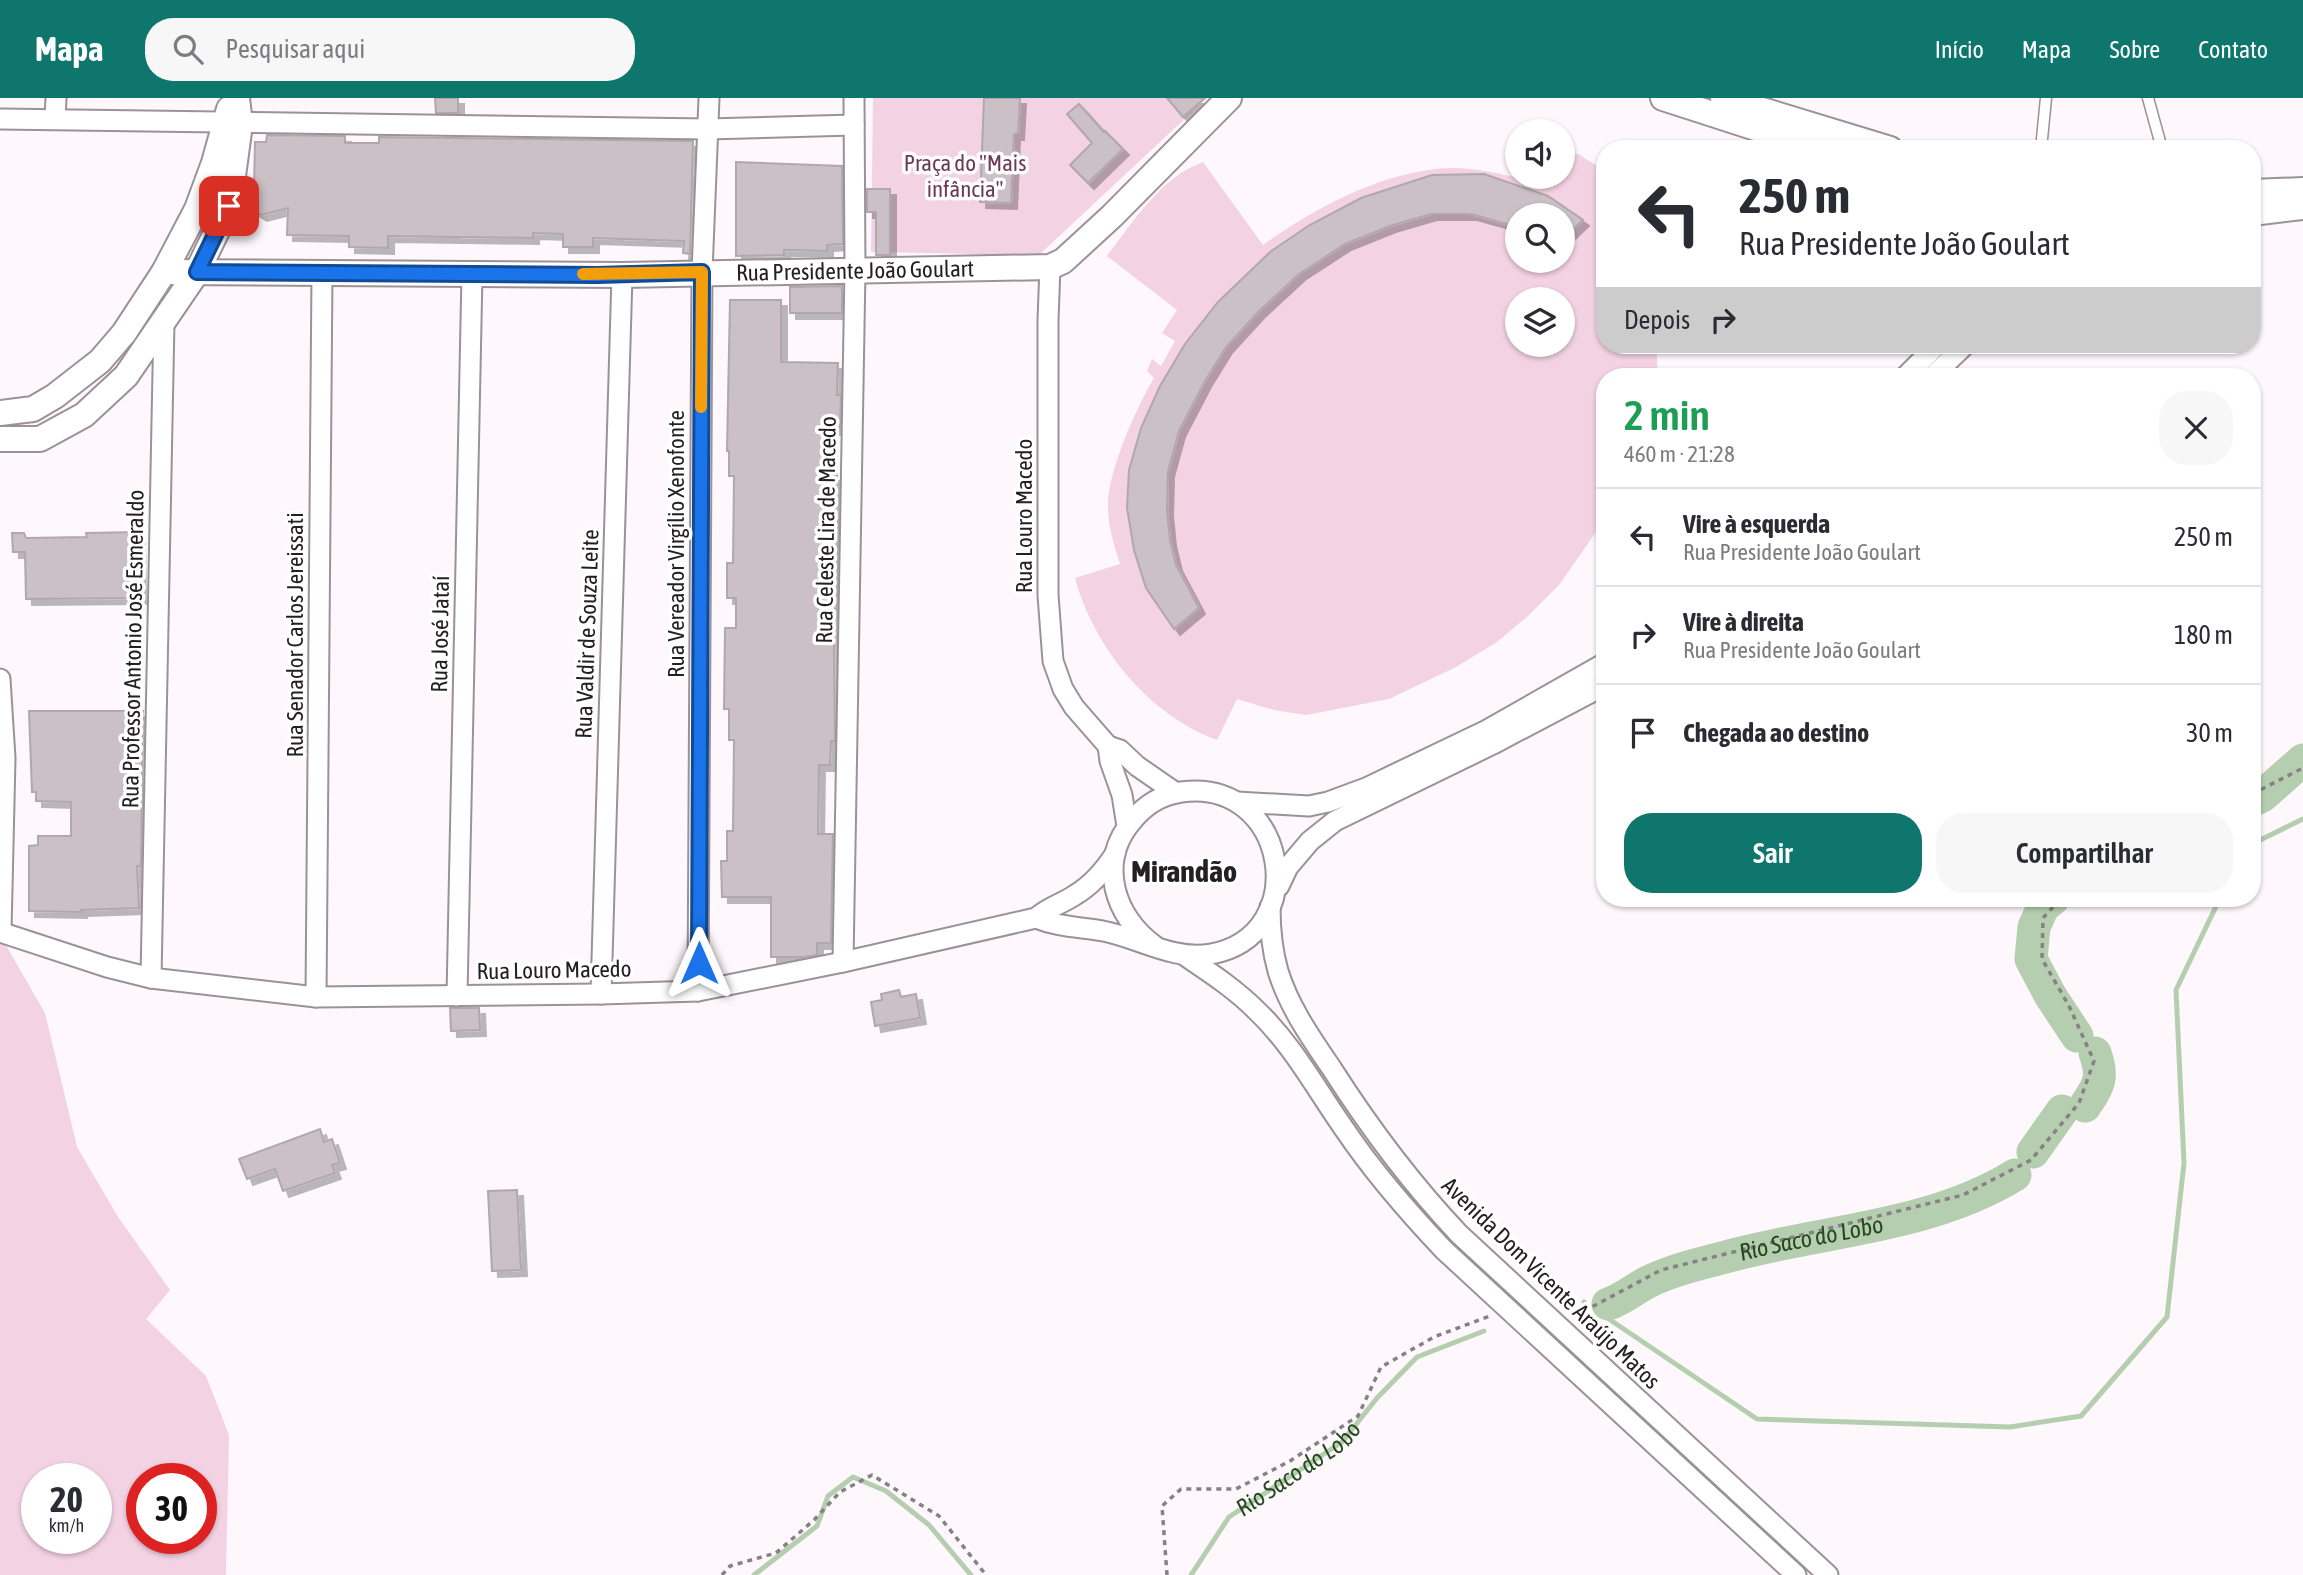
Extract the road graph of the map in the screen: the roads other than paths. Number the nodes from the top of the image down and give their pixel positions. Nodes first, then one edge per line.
1 (56, 98) edge
2 (234, 98) edge
3 (709, 98) edge
4 (854, 98) edge
5 (1228, 98) edge
6 (1663, 98) edge
7 (1723, 98) edge
8 (2046, 98) edge
9 (2147, 98) edge
10 (1770, 114) edge
11 (0, 119) edge
12 (55, 119) junction
13 (232, 124) junction
14 (854, 125) junction
15 (708, 129) junction
16 (1808, 140) edge
17 (1859, 140) edge
18 (2042, 140) edge
19 (2159, 140) edge
20 (2303, 190) edge
21 (2261, 192) edge
22 (2303, 207) edge
23 (2261, 211) edge
24 (1050, 267) junction
25 (855, 270) junction
26 (164, 272) junction
27 (197, 272) junction
28 (702, 272) junction
29 (322, 273) junction
30 (472, 274) junction
31 (622, 275) junction
32 (164, 321) junction
33 (1928, 354) edge
34 (1956, 354) edge
35 (1914, 368) edge
36 (1941, 368) edge
37 (0, 413) edge
38 (0, 439) edge
39 (1596, 668) edge
40 (0, 679) edge
41 (1596, 690) edge
42 (1108, 746) junction
43 (1176, 793) junction
44 (1235, 802) junction
45 (1127, 826) junction
46 (1115, 854) junction
47 (1273, 900) junction
48 (1036, 918) junction
49 (1, 932) edge
50 (1155, 946) junction
51 (1184, 955) junction
52 (843, 962) junction
53 (151, 978) junction
54 (698, 991) junction
55 (601, 994) junction
56 (457, 996) junction
57 (316, 998) junction
58 (1796, 1575) edge
59 (1828, 1575) edge

1 - 12 street
2 - 13 street
3 - 15 street, Rua Vereador Virgílio Xenofonte
4 - 14 street, Rua Celeste Lira de Macedo
5 - 24 street
6 - 10 street
7 - 10 street
8 - 18 lane
9 - 19 lane
10 - 16 street
10 - 17 street
11 - 12 street
12 - 13 street
13 - 15 street
13 - 26 street
13 - 27 street
14 - 15 street
14 - 25 street, Rua Celeste Lira de Macedo
15 - 28 street, Rua Vereador Virgílio Xenofonte
20 - 21 street
22 - 23 street
24 - 25 street, Rua Presidente João Goulart
24 - 42 street, Rua Louro Macedo
25 - 28 street, Rua Presidente João Goulart
25 - 52 street, Rua Celeste Lira de Macedo
26 - 27 street, Rua Presidente João Goulart
26 - 37 street
27 - 29 street, Rua Presidente João Goulart
27 - 32 street
28 - 31 street, Rua Presidente João Goulart
28 - 54 street, Rua Vereador Virgílio Xenofonte
29 - 30 street, Rua Presidente João Goulart
29 - 57 street, Rua Senador Carlos Jereissati
30 - 31 street, Rua Presidente João Goulart
30 - 56 street, Rua José Jataí
31 - 55 street, Rua Valdir de Souza Leite
32 - 38 street
32 - 53 street, Rua Professor Antonio José Esmeraldo
33 - 35 street
34 - 36 street
39 - 44 street
40 - 49 street
41 - 47 street
42 - 43 street, Rua Louro Macedo
42 - 45 street, Rua Louro Macedo
43 - 44 street
43 - 45 street
44 - 47 street
45 - 46 street
46 - 48 street, Rua Louro Macedo
46 - 50 street
47 - 51 street
47 - 59 street, Avenida Dom Vicente Araújo Matos
48 - 50 street, Rua Louro Macedo
48 - 52 street, Rua Louro Macedo
49 - 53 street, Rua Louro Macedo
50 - 51 street
51 - 58 street, Avenida Dom Vicente Araújo Matos
52 - 54 street, Rua Louro Macedo
53 - 57 street, Rua Louro Macedo
54 - 55 street, Rua Louro Macedo
55 - 56 street, Rua Louro Macedo
56 - 57 street, Rua Louro Macedo

